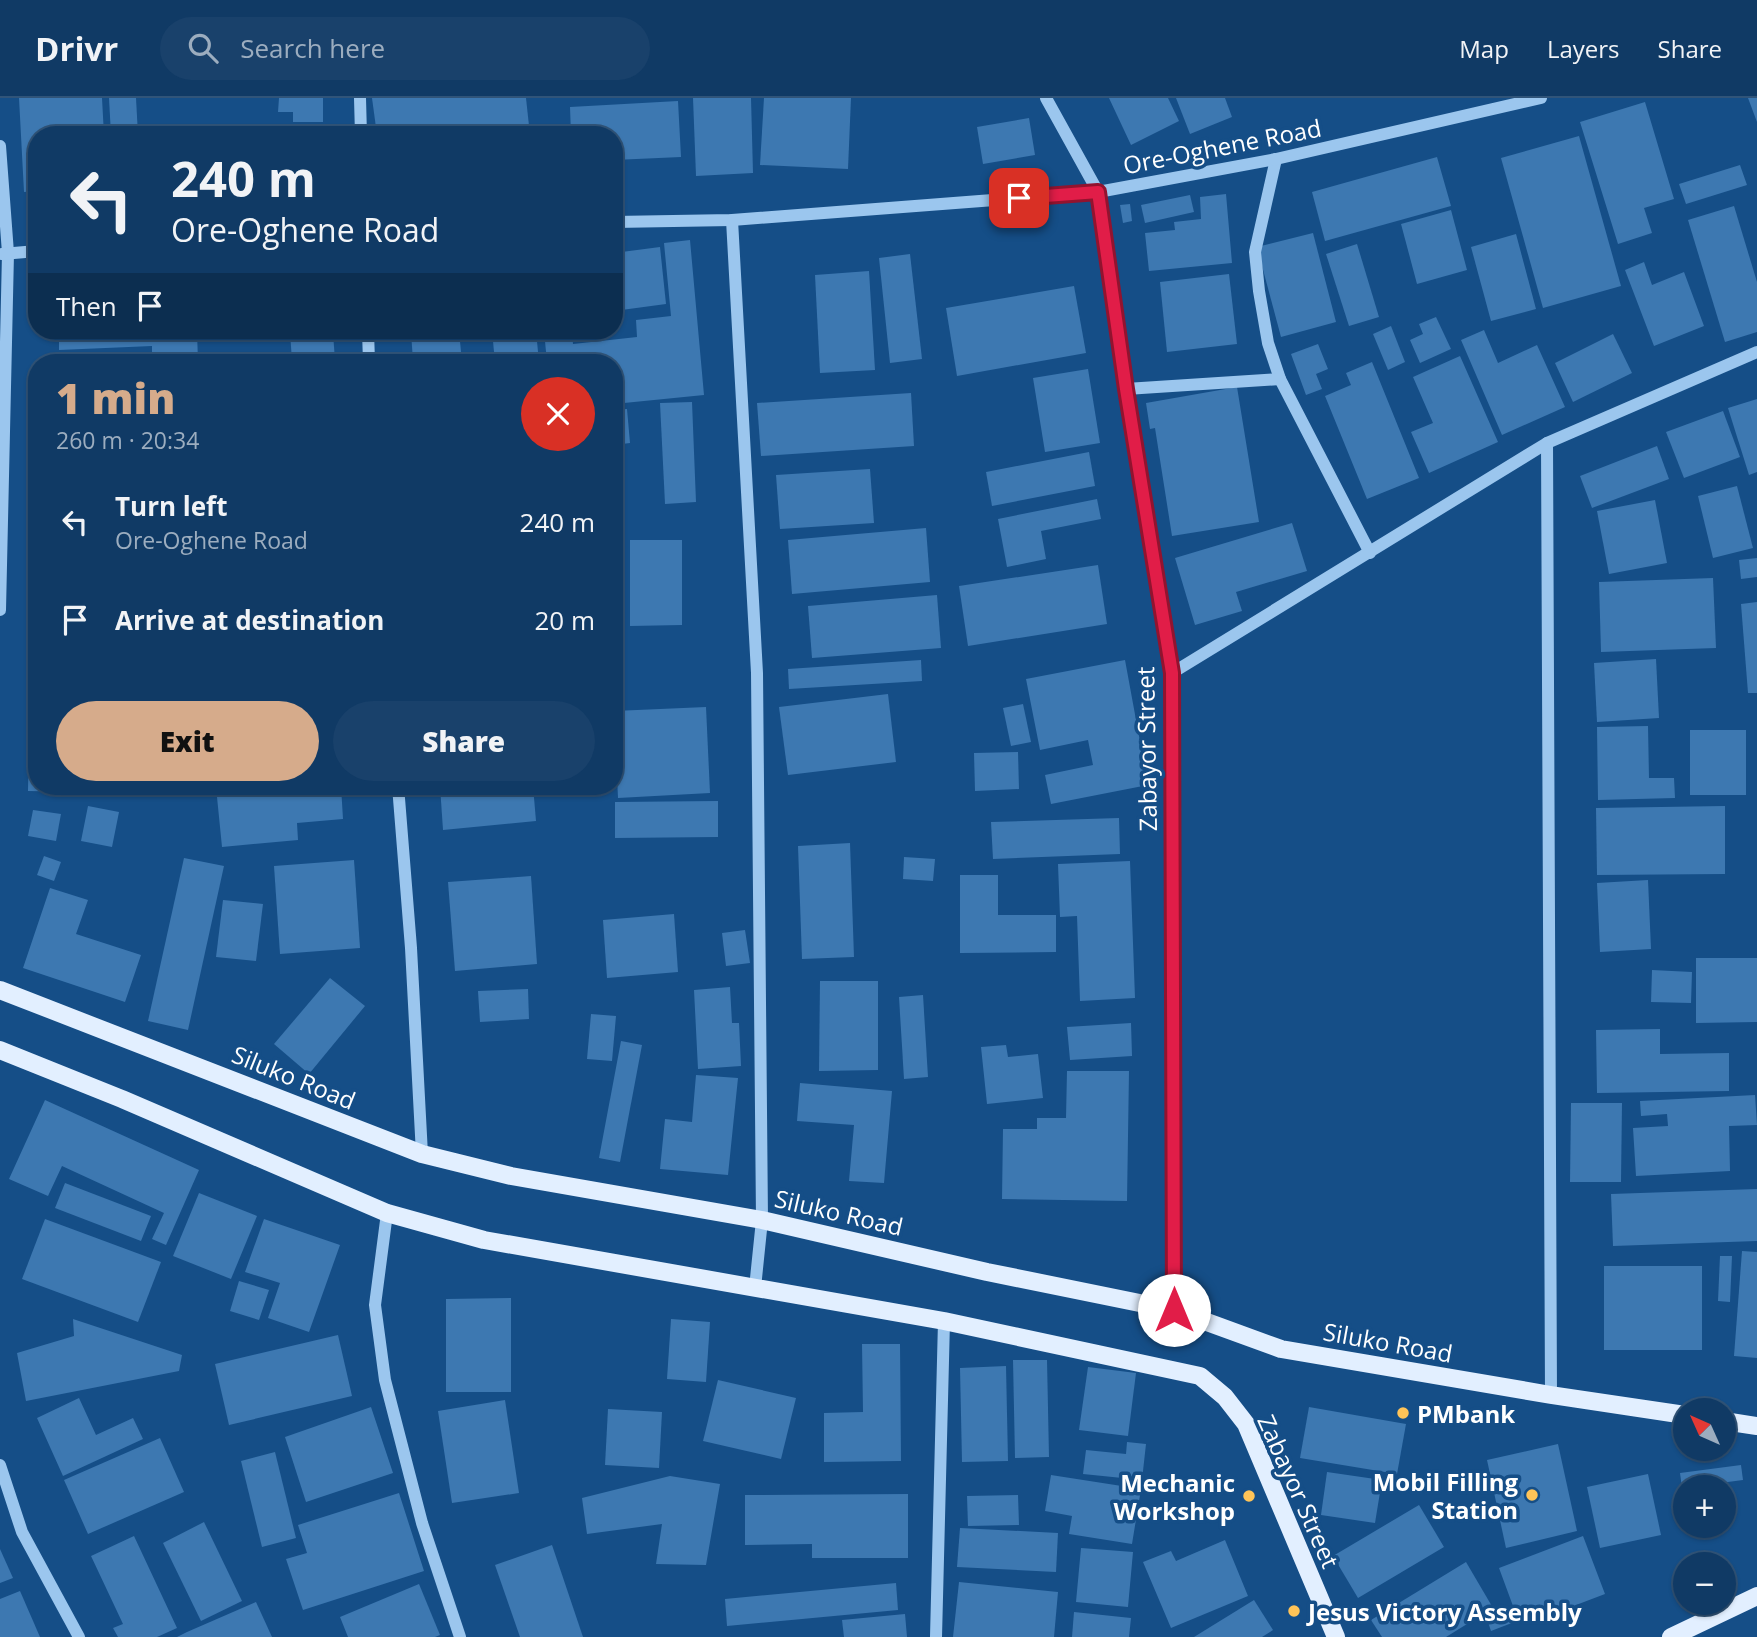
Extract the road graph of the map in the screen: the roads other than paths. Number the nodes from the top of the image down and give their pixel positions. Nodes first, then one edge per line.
1 (360, 98) edge
2 (1046, 98) edge
3 (1541, 98) edge
4 (360, 126) edge
5 (0, 146) edge
6 (1276, 159) junction
7 (1098, 192) junction
8 (732, 220) junction
9 (623, 222) edge
10 (28, 252) edge
11 (4, 254) edge
12 (1757, 352) edge
13 (1280, 379) junction
14 (1126, 389) junction
15 (1547, 443) junction
16 (1370, 553) junction
17 (0, 610) edge
18 (1172, 673) junction
19 (399, 795) edge
20 (0, 990) edge
21 (0, 1049) edge
22 (422, 1154) junction
23 (387, 1213) junction
24 (762, 1220) junction
25 (755, 1288) junction
26 (1174, 1310) junction
27 (944, 1321) junction
28 (1551, 1395) junction
29 (1673, 1413) edge
30 (1736, 1423) edge
31 (1757, 1426) edge
32 (0, 1465) edge
33 (1757, 1596) edge
34 (79, 1637) edge
35 (460, 1637) edge
36 (936, 1637) edge
37 (1336, 1637) edge
38 (1671, 1637) edge

1 - 4 street
2 - 7 street
3 - 6 street, Ore-Oghene Road
5 - 11 street
6 - 7 street, Ore-Oghene Road
6 - 13 street
7 - 8 street, Ore-Oghene Road
7 - 14 street, Zabayor Street
8 - 9 street, Ore-Oghene Road
8 - 24 street
10 - 11 street
11 - 17 street
12 - 15 street
13 - 14 street
13 - 16 street
14 - 18 street, Zabayor Street
15 - 16 street
15 - 28 street
16 - 18 street
18 - 26 street, Zabayor Street
19 - 22 street
20 - 22 main road, Siluko Road
21 - 23 main road
22 - 24 main road, Siluko Road
23 - 25 main road
23 - 35 street
24 - 25 street
24 - 26 main road, Siluko Road
25 - 27 main road
26 - 28 main road, Siluko Road
27 - 36 street
27 - 37 main road, Zabayor Street
28 - 29 main road, Siluko Road
30 - 31 main road
32 - 34 street
33 - 38 main road

